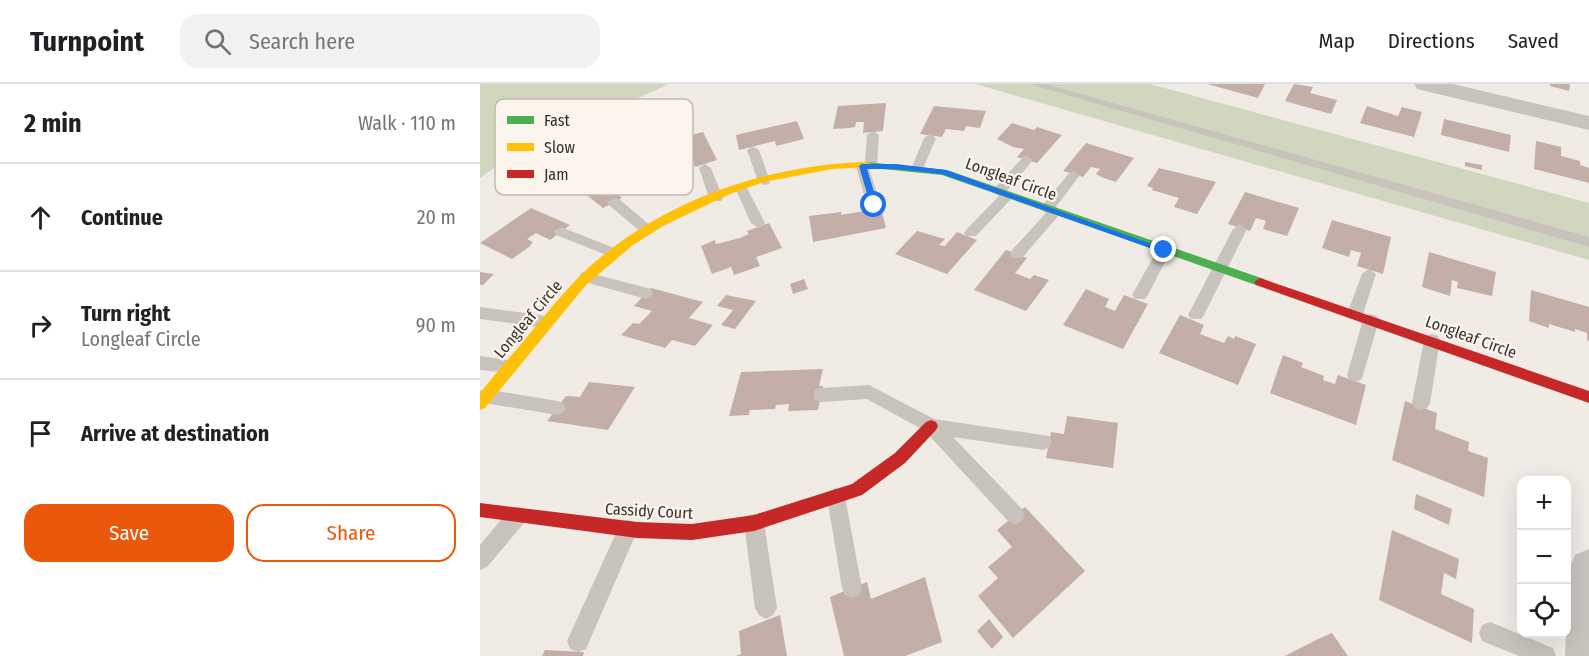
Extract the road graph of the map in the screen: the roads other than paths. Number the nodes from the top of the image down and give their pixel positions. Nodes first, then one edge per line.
1 (1034, 84) edge
2 (1425, 84) edge
3 (1589, 123) edge
4 (873, 135) dead end
5 (930, 138) dead end
6 (753, 150) dead end
7 (1027, 160) dead end
8 (867, 166) junction
9 (705, 168) dead end
10 (917, 169) junction
11 (1074, 176) dead end
12 (764, 181) junction
13 (741, 188) junction
14 (1003, 194) junction
15 (716, 198) junction
16 (614, 202) dead end
17 (874, 205) dead end
18 (1051, 210) junction
19 (759, 223) dead end
20 (1240, 229) dead end
21 (648, 230) junction
22 (561, 232) dead end
23 (971, 233) dead end
24 (1589, 242) edge
25 (1164, 250) junction
26 (614, 253) junction
27 (1017, 254) dead end
28 (1222, 269) junction
29 (1369, 274) dead end
30 (586, 277) junction
31 (646, 293) dead end
32 (1140, 295) dead end
33 (480, 313) edge
34 (1196, 315) dead end
35 (1363, 317) junction
36 (546, 322) junction
37 (1432, 340) junction
38 (480, 363) edge
39 (510, 366) junction
40 (1355, 375) dead end
41 (821, 395) dead end
42 (1589, 397) edge
43 (483, 400) edge
44 (1421, 403) dead end
45 (557, 408) dead end
46 (931, 426) junction
47 (1043, 442) dead end
48 (836, 497) junction
49 (480, 510) edge
50 (518, 515) junction
51 (1015, 515) dead end
52 (754, 523) junction
53 (628, 529) junction
54 (480, 560) edge
55 (1589, 569) edge
56 (852, 588) dead end
57 (766, 608) dead end
58 (1490, 633) dead end
59 (578, 641) dead end
60 (1545, 656) edge
61 (1587, 656) edge

1 - 24 lane
2 - 3 street
4 - 8 lane
5 - 10 lane
6 - 12 lane
7 - 14 lane
8 - 10 street, Longleaf Circle
8 - 12 street, Longleaf Circle
8 - 17 lane
9 - 15 lane
10 - 14 street, Longleaf Circle
11 - 18 lane
12 - 13 street, Longleaf Circle
13 - 15 street, Longleaf Circle
13 - 19 lane
14 - 18 street, Longleaf Circle
14 - 23 lane
15 - 21 street, Longleaf Circle
16 - 21 lane
18 - 25 street, Longleaf Circle
18 - 27 lane
20 - 28 lane
21 - 26 street, Longleaf Circle
22 - 26 lane
25 - 28 street, Longleaf Circle
25 - 32 lane
26 - 30 street, Longleaf Circle
28 - 34 lane
28 - 35 street, Longleaf Circle
29 - 35 lane
30 - 31 lane
30 - 36 street, Longleaf Circle
33 - 36 lane
35 - 37 street, Longleaf Circle
35 - 40 lane
36 - 39 street, Longleaf Circle
37 - 42 street, Longleaf Circle
37 - 44 lane
38 - 39 lane
39 - 43 street, Longleaf Circle
41 - 46 lane
43 - 45 lane
46 - 47 lane
46 - 48 street, Cassidy Court
46 - 51 lane
48 - 52 street, Cassidy Court
48 - 56 lane
49 - 50 street, Cassidy Court
50 - 53 street, Cassidy Court
50 - 54 lane
52 - 53 street, Cassidy Court
52 - 57 lane
53 - 59 lane
55 - 61 street
58 - 60 lane

